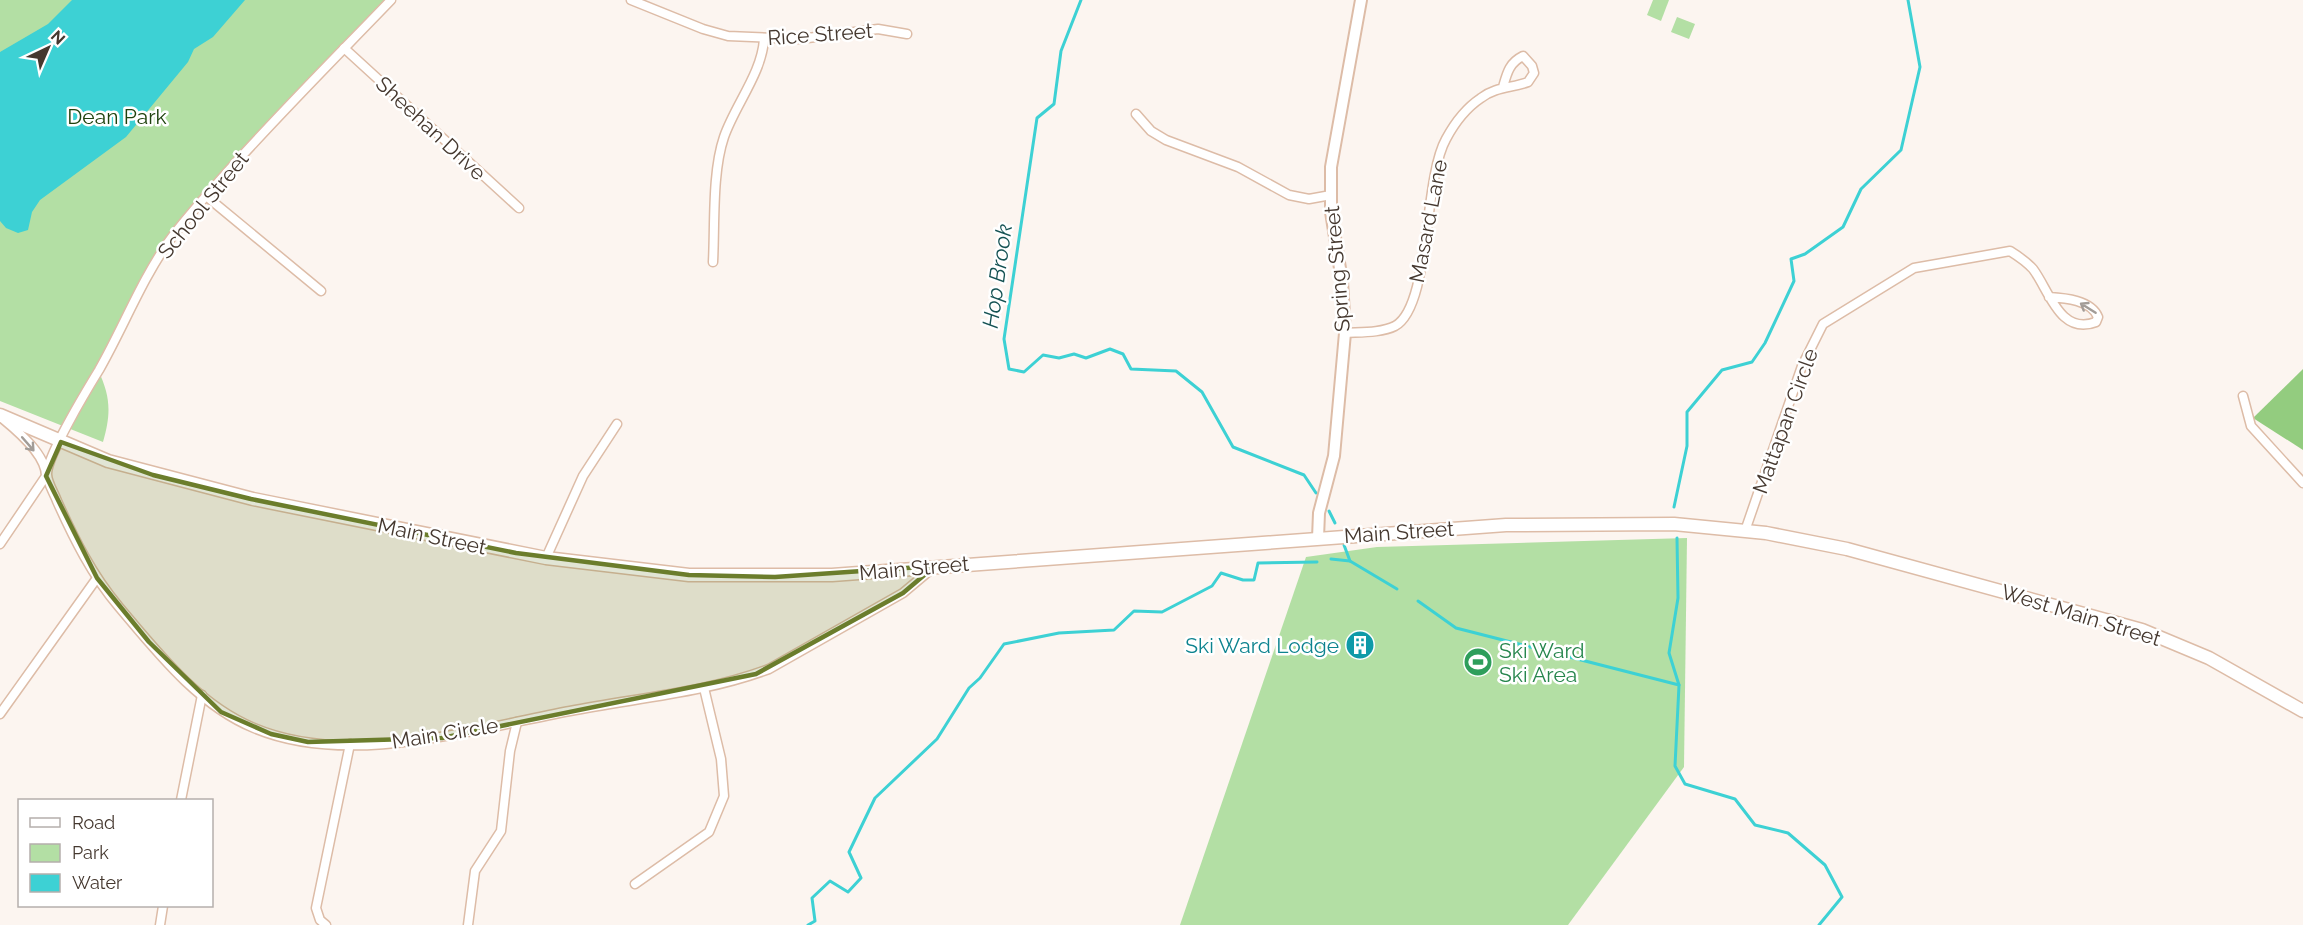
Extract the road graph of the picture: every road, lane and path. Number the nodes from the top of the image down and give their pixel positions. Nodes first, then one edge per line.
1 (391, 0) edge
2 (631, 0) edge
3 (1361, 0) edge
4 (907, 34) dead end
5 (765, 39) junction
6 (344, 48) junction
7 (1503, 87) dead end
8 (1136, 114) dead end
9 (1330, 195) junction
10 (206, 196) junction
11 (519, 208) dead end
12 (713, 262) dead end
13 (321, 291) dead end
14 (2049, 297) junction
15 (1345, 333) junction
16 (2243, 396) dead end
17 (0, 416) edge
18 (617, 424) dead end
19 (61, 442) junction
20 (46, 476) junction
21 (2303, 483) edge
22 (1745, 531) junction
23 (1318, 538) junction
24 (0, 544) edge
25 (1847, 549) joint
26 (546, 558) junction
27 (934, 566) junction
28 (97, 579) junction
29 (704, 688) junction
30 (202, 695) junction
31 (2303, 710) edge
32 (0, 714) edge
33 (517, 722) junction
34 (350, 744) junction
35 (181, 799) edge
36 (635, 884) dead end
37 (163, 907) edge
38 (160, 925) edge
39 (326, 925) edge
40 (468, 925) edge

1 - 6 street, School Street
2 - 5 street, Rice Street
3 - 9 street, Spring Street
4 - 5 street, Rice Street
5 - 12 street
6 - 10 street, School Street
6 - 11 street, Sheehan Drive
7 - 15 street, Masard Lane
8 - 9 street
9 - 15 street, Spring Street
10 - 13 street
10 - 19 street, School Street
14 -> 14 street, Mattapan Circle
14 - 22 street, Mattapan Circle
15 - 23 street, Spring Street
16 - 21 street
17 - 19 main road, Main Street
17 -> 20 street, Main Circle
18 - 26 street
19 - 20 street
19 - 26 main road, Main Street
20 - 24 street
20 - 28 street, Main Circle
22 - 23 main road, Main Street
22 - 25 main road, Main Street
23 - 27 main road, Main Street
25 - 31 main road, West Main Street
26 - 27 main road, Main Street
27 - 29 street, Main Circle
28 - 30 street, Main Circle
28 - 32 street
29 - 33 street, Main Circle
29 - 36 street
30 - 34 street, Main Circle
30 - 35 street
33 - 34 street, Main Circle
33 - 40 street
34 - 39 street
37 - 38 street

